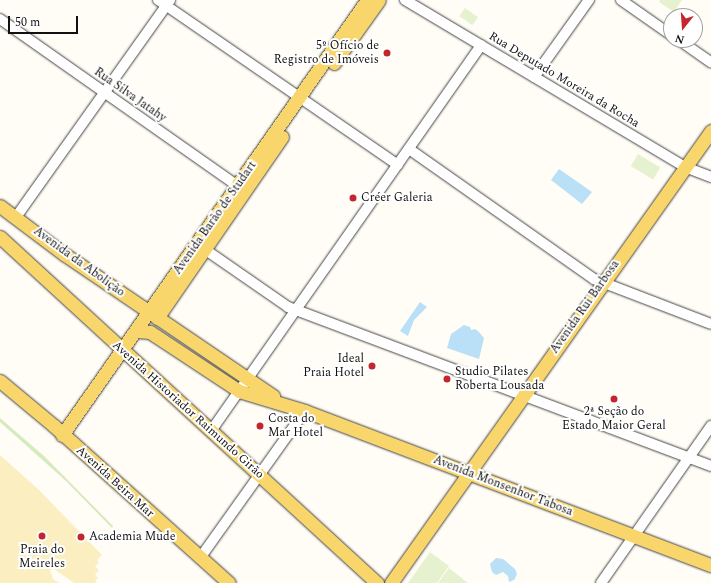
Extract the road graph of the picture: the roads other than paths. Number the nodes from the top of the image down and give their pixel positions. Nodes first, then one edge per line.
1 (367, 0) edge
2 (379, 0) edge
3 (406, 0) edge
4 (590, 0) edge
5 (621, 0) edge
6 (165, 2) edge
7 (0, 19) edge
8 (663, 29) edge
9 (481, 46) junction
10 (691, 48) edge
11 (711, 62) edge
12 (534, 77) junction
13 (104, 92) junction
14 (303, 99) junction
15 (711, 131) edge
16 (409, 149) junction
17 (398, 165) junction
18 (685, 167) junction
19 (711, 177) edge
20 (241, 188) junction
21 (0, 206) edge
22 (16, 217) junction
23 (0, 237) edge
24 (201, 247) junction
25 (602, 283) junction
26 (295, 309) junction
27 (153, 315) junction
28 (711, 324) edge
29 (136, 331) junction
30 (122, 350) junction
31 (247, 380) junction
32 (0, 381) edge
33 (239, 391) junction
34 (523, 396) junction
35 (300, 409) junction
36 (711, 426) edge
37 (211, 431) junction
38 (62, 435) junction
39 (688, 458) junction
40 (711, 466) edge
41 (469, 473) junction
42 (259, 475) junction
43 (634, 536) junction
44 (200, 558) junction
45 (711, 565) edge
46 (229, 583) edge
47 (377, 583) edge
48 (392, 583) edge
49 (601, 583) edge

1 - 14 main road, Avenida Barão de Studart
2 - 14 main road, Avenida Barão de Studart
3 - 9 street, Rua Deputado Moreira da Rocha
4 - 12 street
5 - 8 street
6 - 13 street
6 - 14 street
7 - 13 street, Rua Silva Jatahy
9 - 12 street, Rua Deputado Moreira da Rocha
9 - 16 street
10 - 11 street
12 - 18 street, Rua Deputado Moreira da Rocha
13 - 20 street, Rua Silva Jatahy
13 - 22 street
14 - 17 street
14 - 20 main road, Avenida Barão de Studart
15 - 18 main road, Avenida Rui Barbosa
16 - 17 street
16 - 25 street
17 - 26 street
18 - 19 street, Rua Deputado Moreira da Rocha
18 - 25 main road, Avenida Rui Barbosa
20 - 24 main road, Avenida Barão de Studart
21 - 22 main road, Avenida da Abolição
22 - 27 main road, Avenida da Abolição
23 - 30 main road, Avenida Historiador Raimundo Girão
24 - 26 street
24 - 27 main road, Avenida Barão de Studart
25 - 28 street
25 - 34 main road, Avenida Rui Barbosa
26 - 31 street
26 - 34 street
27 - 29 main road, Avenida Barão de Studart
27 - 31 main road, Avenida Monsenhor Tabosa
29 - 30 main road, Avenida Barão de Studart
29 - 33 main road, Avenida Monsenhor Tabosa
30 - 37 main road, Avenida Historiador Raimundo Girão
30 - 38 main road, Avenida Barão de Studart
31 - 33 street
31 - 35 main road, Avenida Monsenhor Tabosa
32 - 38 main road, Avenida Beira Mar
33 - 35 main road, Avenida Monsenhor Tabosa
33 - 37 street
34 - 39 street
34 - 41 main road, Avenida Rui Barbosa
35 - 41 main road, Avenida Monsenhor Tabosa
35 - 42 street
36 - 39 street
37 - 42 main road, Avenida Historiador Raimundo Girão
38 - 44 main road, Avenida Beira Mar
39 - 40 street
39 - 43 street
41 - 43 main road, Avenida Monsenhor Tabosa
41 - 48 main road, Avenida Rui Barbosa
42 - 44 street
42 - 47 main road, Avenida Historiador Raimundo Girão
43 - 45 main road, Avenida Monsenhor Tabosa
43 - 49 street
44 - 46 main road, Avenida Beira Mar

